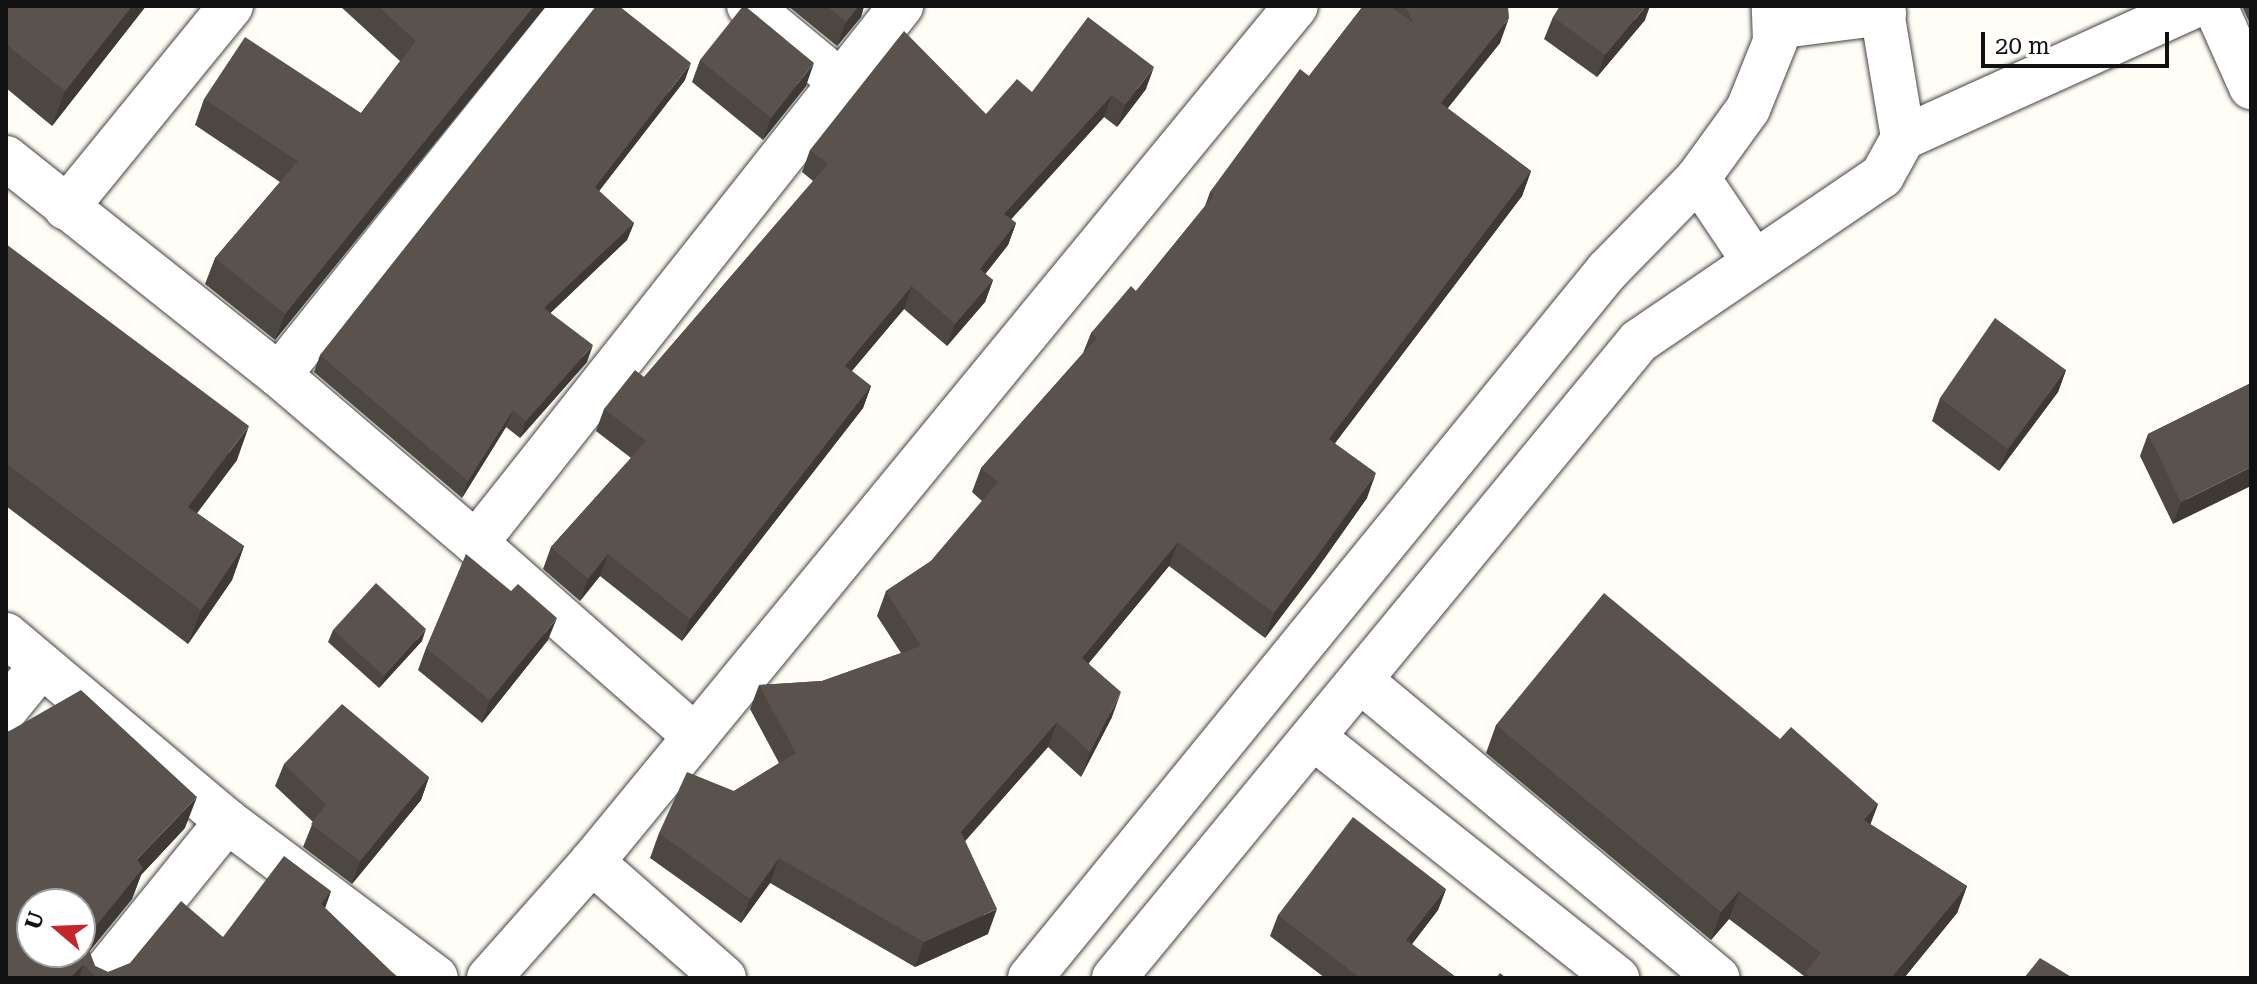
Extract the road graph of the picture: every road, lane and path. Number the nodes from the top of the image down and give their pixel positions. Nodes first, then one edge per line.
1 (231, 6) edge
2 (575, 6) edge
3 (749, 6) edge
4 (901, 6) edge
5 (1296, 6) edge
6 (2194, 6) edge
7 (2215, 6) edge
8 (1883, 10) edge
9 (1774, 16) edge
10 (841, 82) junction
11 (2251, 87) edge
12 (1903, 138) junction
13 (6, 158) edge
14 (1698, 178) junction
15 (66, 208) junction
16 (1753, 260) junction
17 (279, 375) junction
18 (476, 543) junction
19 (6, 635) edge
20 (41, 666) junction
21 (1361, 681) junction
22 (6, 709) edge
23 (695, 736) junction
24 (1314, 738) junction
25 (227, 821) junction
26 (592, 862) junction
27 (1668, 938) junction
28 (100, 978) edge
29 (436, 978) edge
30 (489, 978) edge
31 (724, 978) edge
32 (1030, 978) edge
33 (1114, 978) edge
34 (1617, 978) edge
35 (1640, 978) edge
36 (1717, 978) edge

1 - 15 street
2 - 17 street
3 - 10 street
4 - 10 street
5 - 23 street
6 - 12 street
7 - 11 street
8 - 9 street
8 - 12 street
9 - 14 street
10 - 18 street
12 - 16 street
13 - 15 street
14 - 16 street
14 - 32 street
15 - 17 street
16 - 21 street
17 - 18 street
18 - 23 street
19 - 20 street
20 - 22 street
20 - 25 street
21 - 24 street
21 - 27 street
23 - 26 street
24 - 33 street
24 - 34 street
25 - 28 street
25 - 29 street
26 - 30 street
26 - 31 street
27 - 35 street
27 - 36 street

